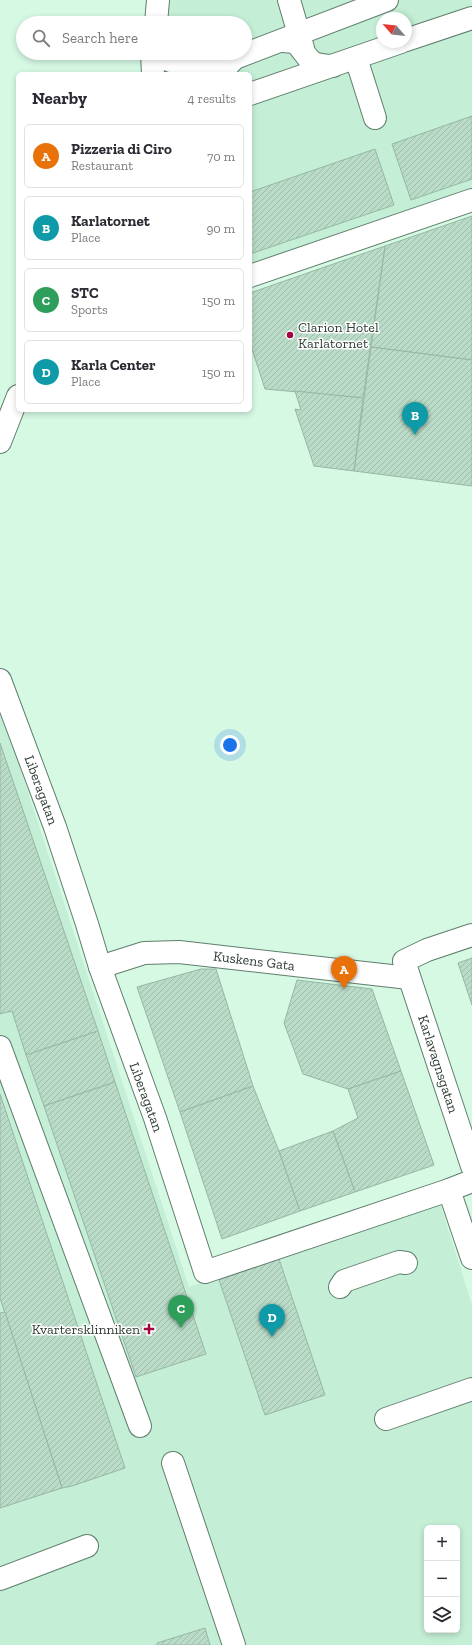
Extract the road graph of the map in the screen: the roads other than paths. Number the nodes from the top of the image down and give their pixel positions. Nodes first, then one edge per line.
1 (158, 0) edge
2 (289, 0) edge
3 (387, 0) edge
4 (157, 16) edge
5 (472, 18) edge
6 (412, 38) edge
7 (302, 39) junction
8 (384, 48) edge
9 (252, 53) edge
10 (356, 58) junction
11 (153, 60) edge
12 (168, 60) edge
13 (233, 60) edge
14 (333, 66) junction
15 (226, 69) edge
16 (153, 72) edge
17 (295, 79) junction
18 (252, 93) edge
19 (375, 118) dead end
20 (472, 200) edge
21 (252, 275) edge
22 (16, 401) edge
23 (0, 442) edge
24 (0, 680) edge
25 (472, 935) edge
26 (100, 967) junction
27 (407, 970) junction
28 (0, 1047) edge
29 (472, 1166) edge
30 (472, 1181) edge
31 (449, 1190) junction
32 (470, 1245) edge
33 (406, 1263) dead end
34 (340, 1287) dead end
35 (472, 1389) edge
36 (386, 1419) dead end
37 (140, 1426) dead end
38 (172, 1463) dead end
39 (87, 1546) dead end
40 (0, 1579) edge
41 (234, 1645) edge

1 - 4 street
2 - 7 street
3 - 7 street
5 - 6 street
7 - 9 street
7 - 14 street
7 - 17 street
8 - 10 street
10 - 14 street
10 - 19 street
11 - 16 street
12 - 15 street
13 - 15 street
14 - 17 street
17 - 18 street
20 - 21 street
22 - 23 street
24 - 26 street, Liberagatan
25 - 27 street
26 - 27 street, Kuskens Gata
26 - 31 street, Liberagatan
27 - 29 street, Karlavagnsgatan
28 - 37 street
30 - 31 street
31 - 32 street
33 - 34 street
35 - 36 street
38 - 41 street
39 - 40 street

